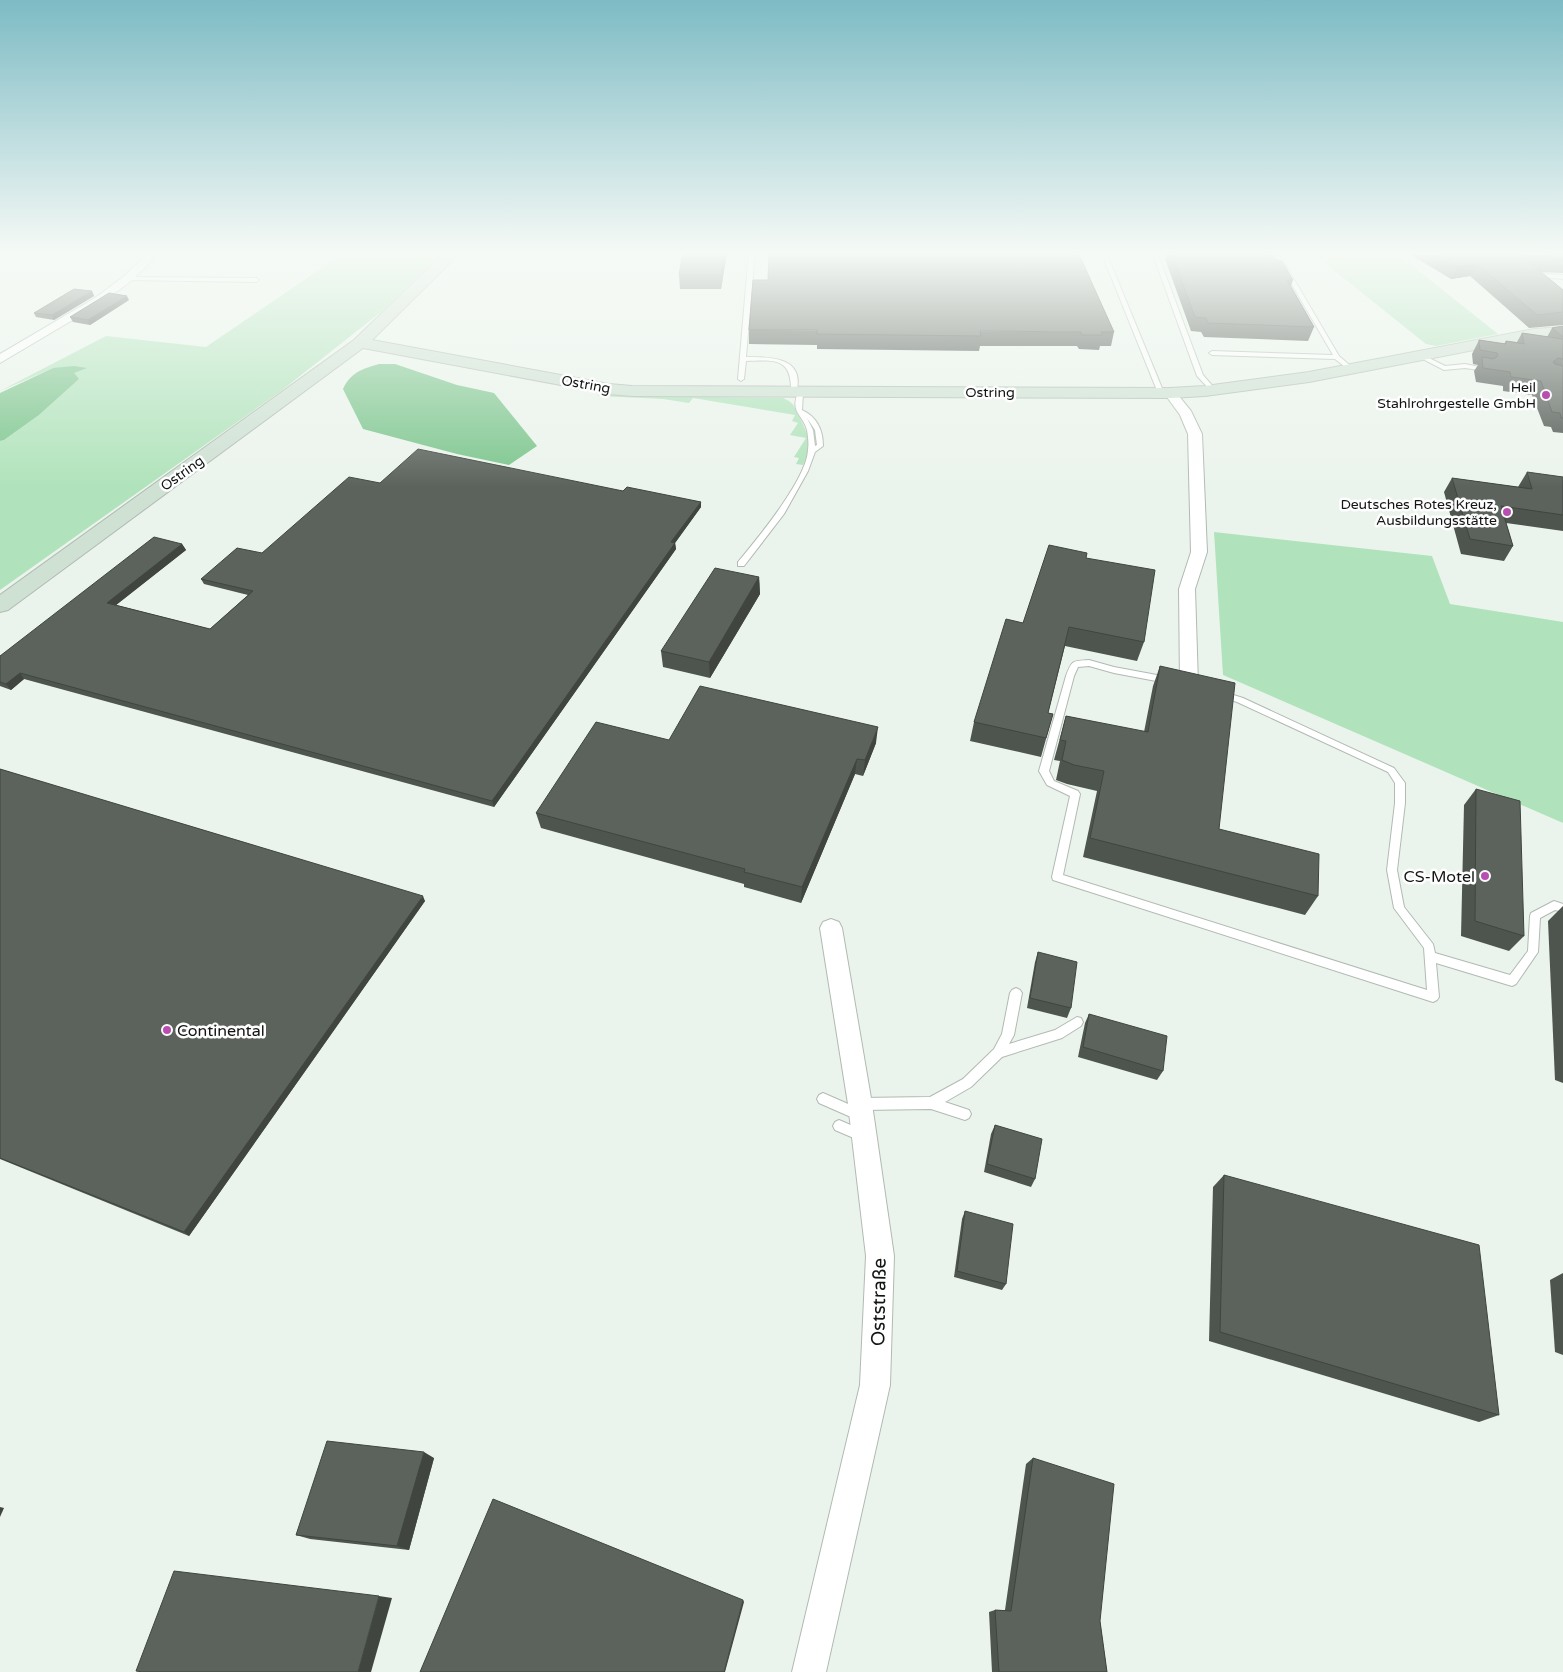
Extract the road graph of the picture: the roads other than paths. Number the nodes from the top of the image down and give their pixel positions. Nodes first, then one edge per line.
1 (48, 330) edge
2 (373, 330) edge
3 (745, 330) edge
4 (1138, 330) edge
5 (1183, 330) edge
6 (1321, 330) edge
7 (1563, 332) edge
8 (360, 343) junction
9 (1212, 353) dead end
10 (1421, 356) junction
11 (1337, 357) junction
12 (1, 358) edge
13 (743, 359) junction
14 (1486, 368) edge
15 (1351, 369) junction
16 (741, 379) dead end
17 (797, 392) junction
18 (1215, 392) junction
19 (1166, 393) junction
20 (741, 564) dead end
21 (0, 605) edge
22 (1189, 684) junction
23 (1563, 908) edge
24 (831, 928) dead end
25 (1429, 956) junction
26 (1016, 993) dead end
27 (1077, 1022) dead end
28 (998, 1054) junction
29 (823, 1099) dead end
30 (930, 1103) junction
31 (965, 1114) dead end
32 (856, 1120) junction
33 (809, 1672) edge

1 - 12 street
2 - 8 main road
3 - 13 lane
4 - 19 lane
5 - 18 lane
6 - 11 lane
7 - 10 main road, Ostring
8 - 17 main road, Ostring
8 - 21 main road, Ostring
9 - 11 lane
10 - 14 lane
10 - 15 main road, Ostring
11 - 15 lane
13 - 16 lane
13 - 17 lane
15 - 18 main road, Ostring
17 - 19 main road, Ostring
17 - 20 lane
18 - 19 main road, Ostring
19 - 22 street
22 - 25 lane
22 - 25 lane
23 - 25 lane
24 - 32 street, Oststraße
26 - 28 lane
27 - 28 lane
28 - 30 lane
29 - 32 lane
30 - 31 lane
30 - 32 lane
32 - 33 street, Oststraße

